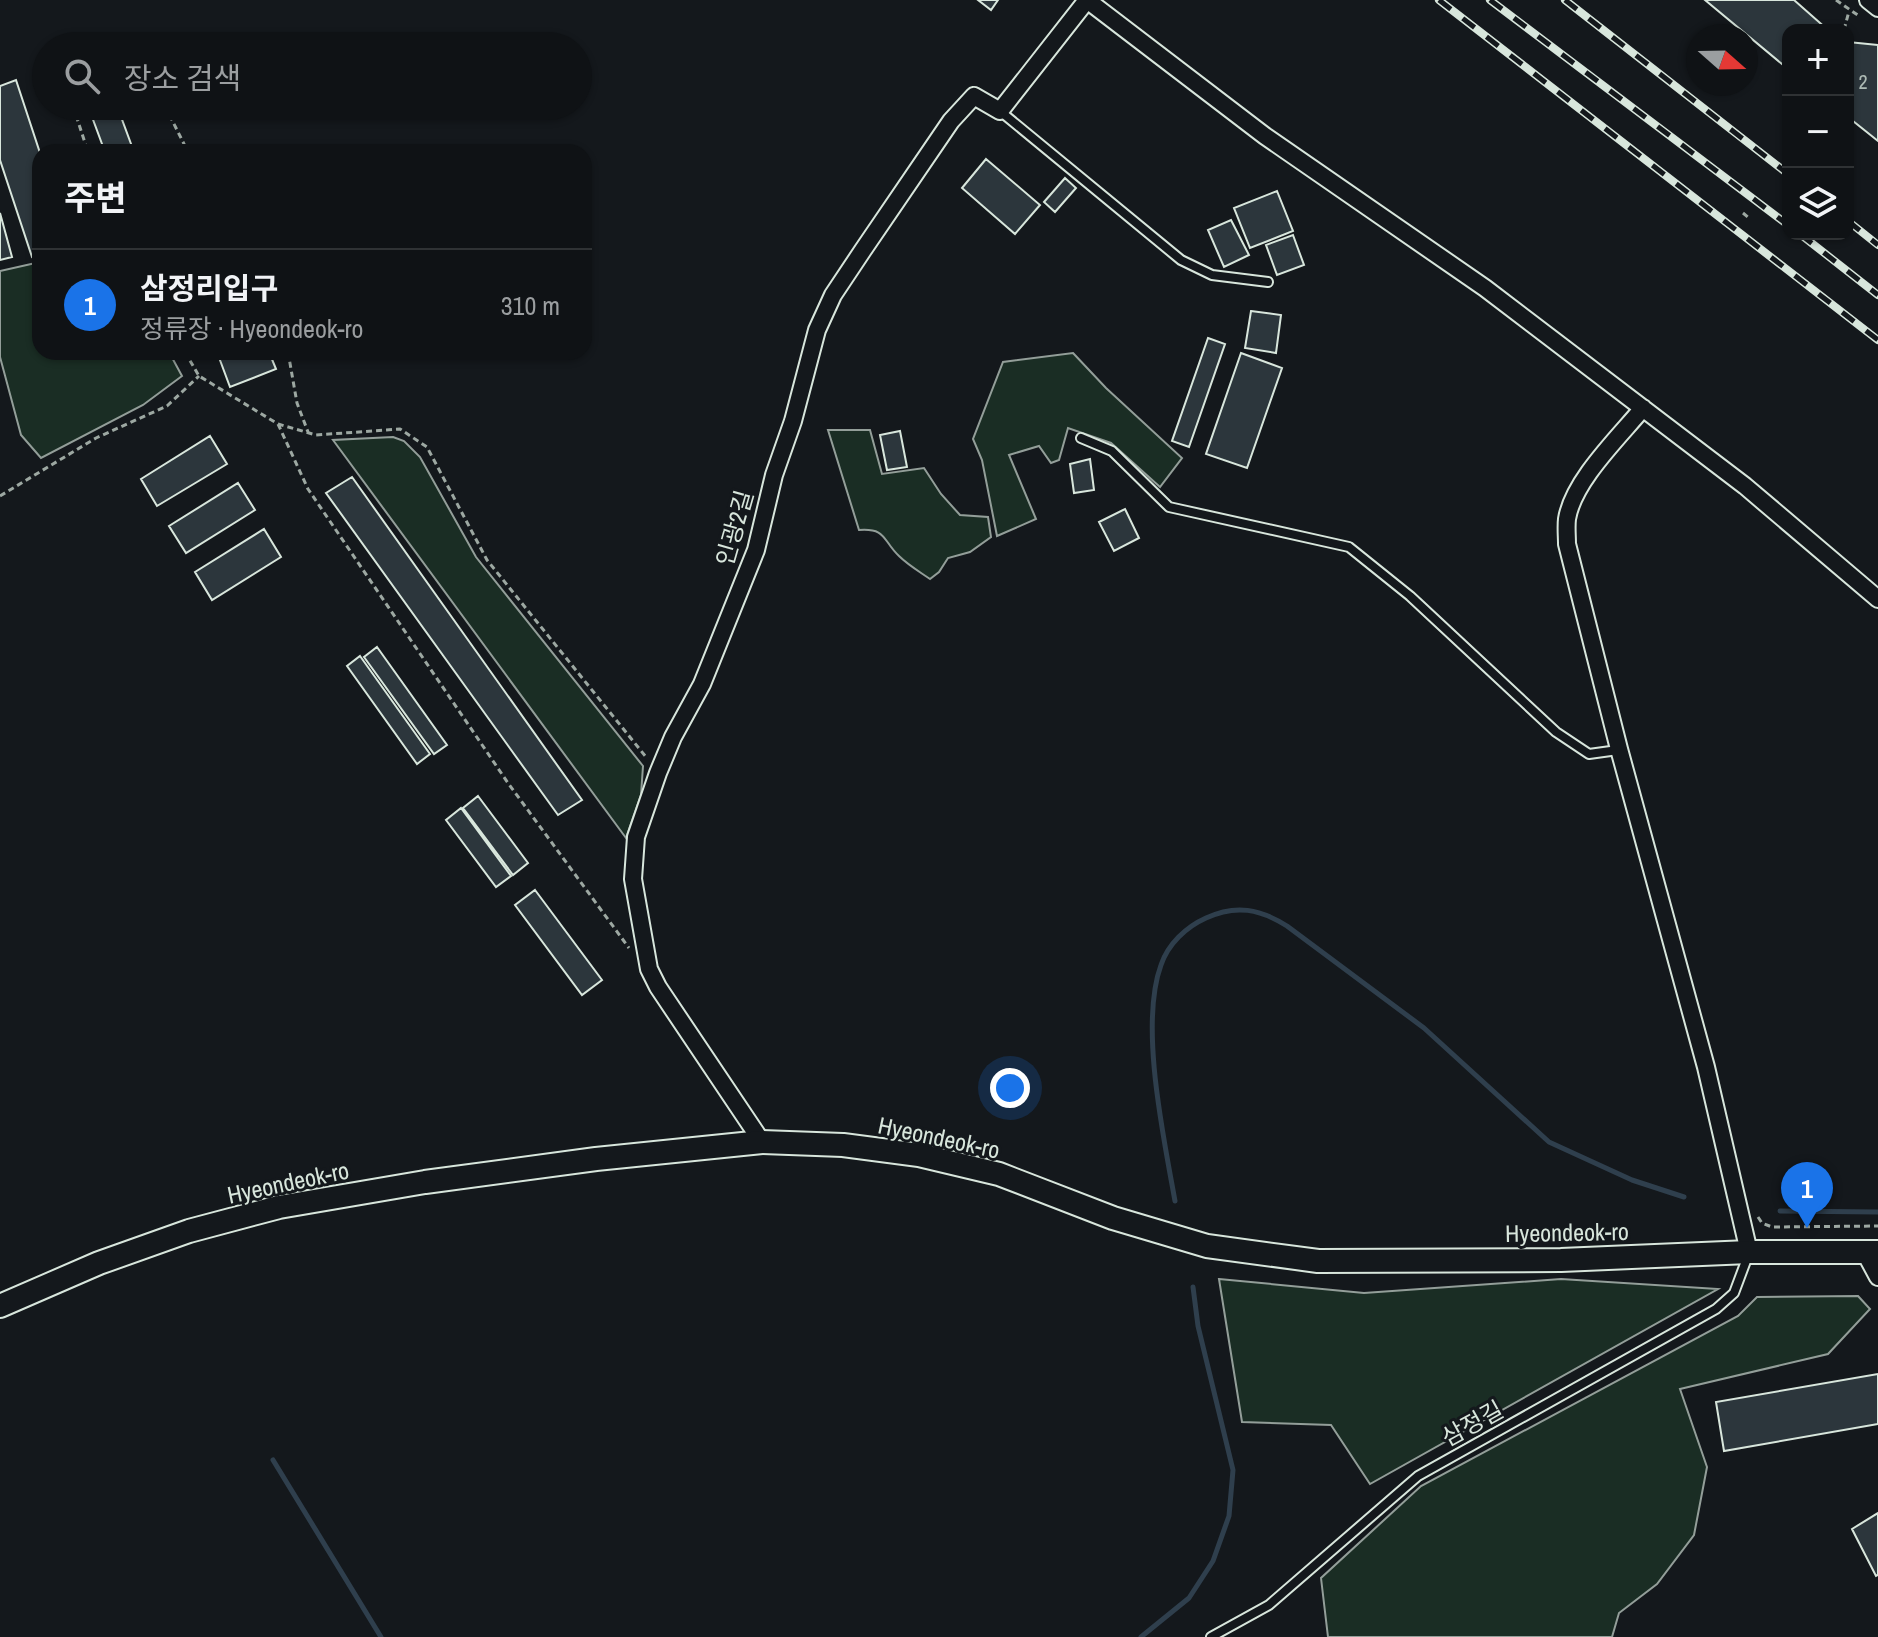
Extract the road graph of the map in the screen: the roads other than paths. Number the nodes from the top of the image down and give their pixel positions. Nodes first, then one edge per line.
1 (1087, 0) edge
2 (1868, 0) edge
3 (1878, 8) edge
4 (1000, 111) junction
5 (1268, 282) dead end
6 (1643, 408) junction
7 (1081, 438) dead end
8 (1878, 599) edge
9 (1619, 749) junction
10 (762, 1142) junction
11 (1871, 1251) edge
12 (1749, 1252) junction
13 (1878, 1277) edge
14 (0, 1306) edge
15 (1211, 1637) edge

1 - 4 street
1 - 6 street
2 - 3 street
4 - 5 lane
4 - 10 street, 인광2길
6 - 8 street
6 - 9 street
7 - 9 lane
9 - 12 street
10 - 12 main road, Hyeondeok-ro
10 - 14 main road, Hyeondeok-ro
11 - 12 main road, Hyeondeok-ro
11 - 13 street
12 - 15 lane, 삼정길

